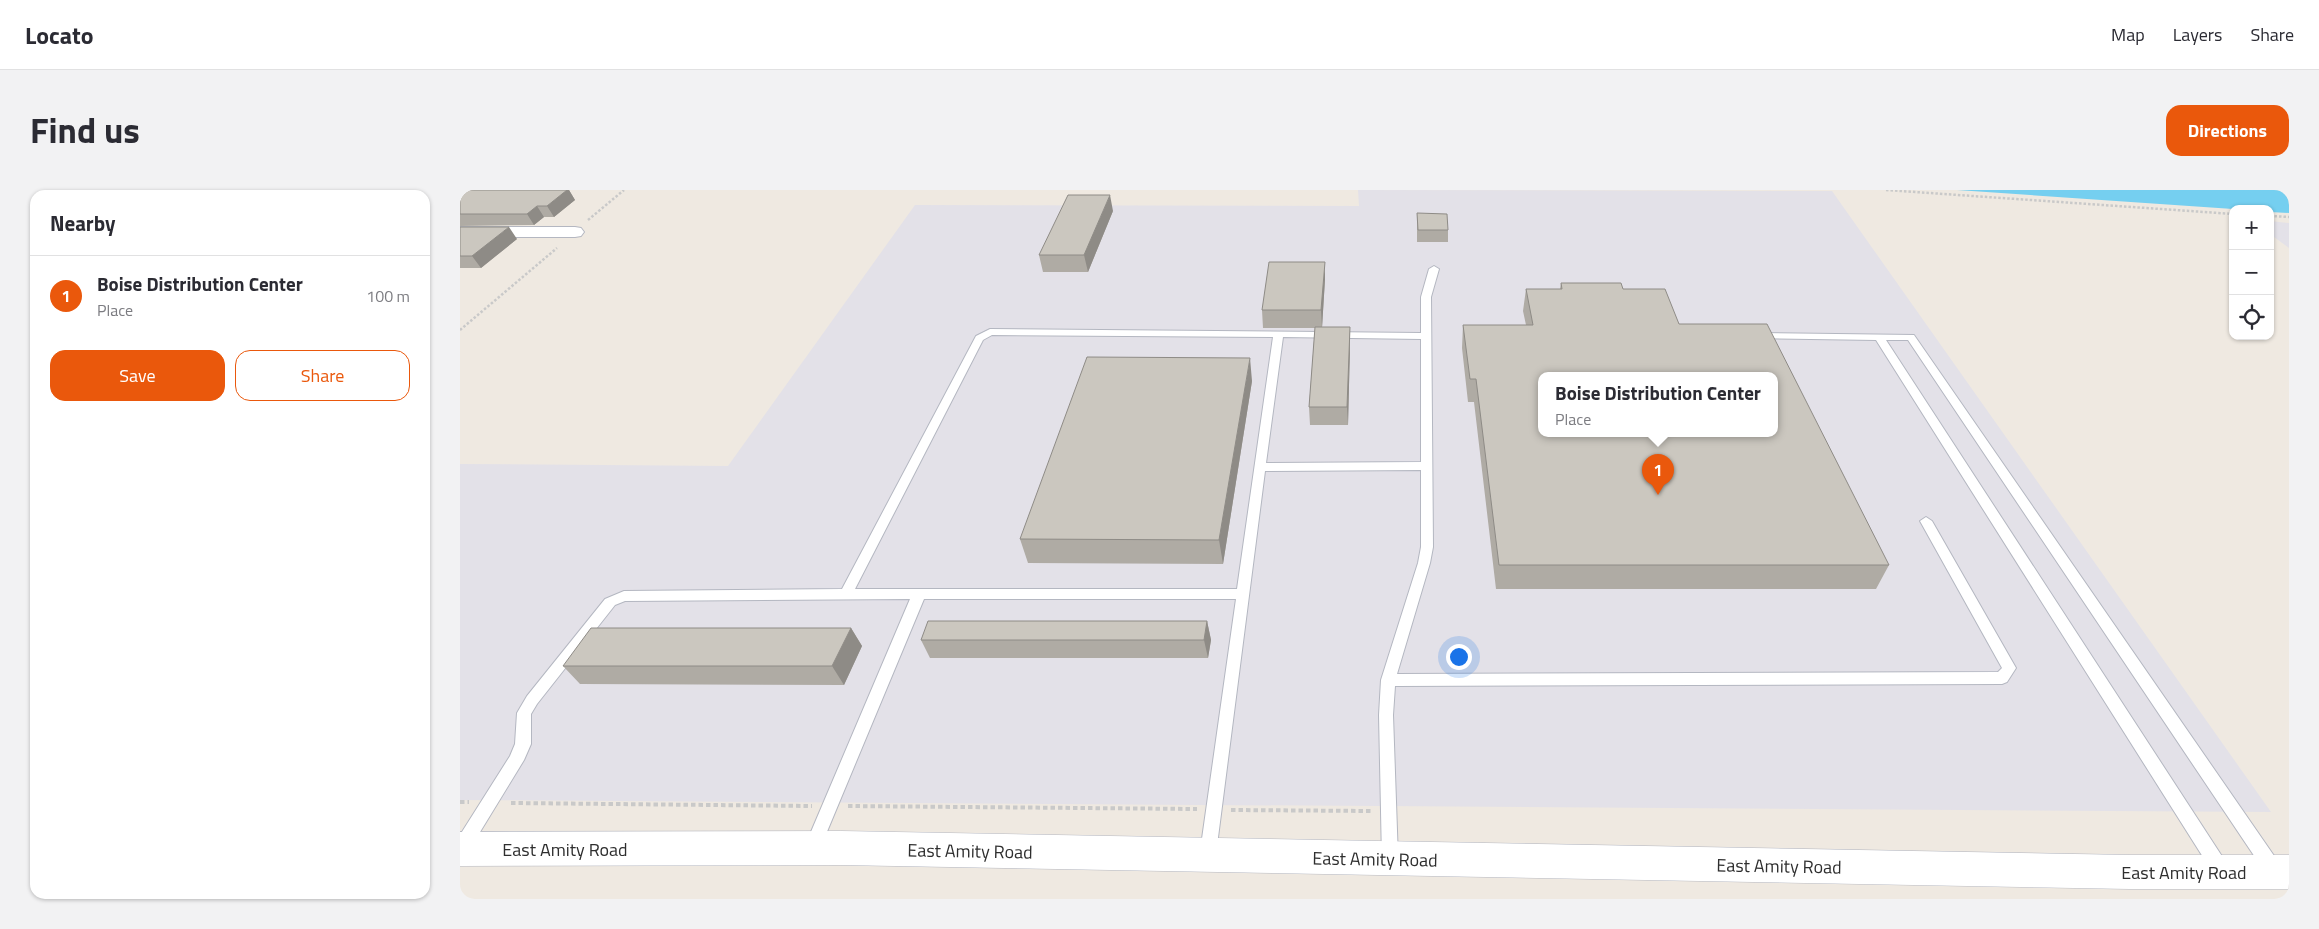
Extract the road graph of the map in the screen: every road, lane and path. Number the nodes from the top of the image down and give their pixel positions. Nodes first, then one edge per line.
1 (624, 190) edge
2 (1886, 190) edge
3 (2229, 214) edge
4 (2274, 216) edge
5 (2289, 217) edge
6 (460, 232) edge
7 (575, 232) junction
8 (1434, 269) dead end
9 (460, 330) edge
10 (1278, 334) junction
11 (1426, 336) junction
12 (1748, 336) edge
13 (1880, 337) junction
14 (1426, 466) junction
15 (1260, 467) junction
16 (1926, 521) dead end
17 (846, 594) junction
18 (919, 594) junction
19 (1244, 594) junction
20 (1388, 680) junction
21 (460, 802) edge
22 (490, 802) junction
23 (830, 806) junction
24 (1214, 809) junction
25 (1389, 812) junction
26 (812, 848) junction
27 (460, 849) edge
28 (1207, 856) junction
29 (1390, 858) junction
30 (2222, 872) junction
31 (2282, 872) edge

1 - 7 path
2 - 3 path
4 - 5 path
6 - 7 street
7 - 9 path
8 - 11 lane
10 - 11 lane
10 - 15 lane
10 - 17 lane
11 - 14 lane
12 - 13 lane
13 - 30 lane
13 - 31 lane
14 - 15 lane
14 - 20 lane
15 - 19 lane
16 - 20 lane
17 - 18 lane
17 - 22 lane
18 - 19 lane
18 - 23 lane
19 - 24 lane
20 - 25 lane
21 - 22 path
22 - 23 path
22 - 27 lane
23 - 24 path
23 - 26 lane
24 - 25 path
24 - 28 lane
25 - 29 lane
26 - 27 street, East Amity Road
26 - 28 street, East Amity Road
28 - 29 street, East Amity Road
29 - 30 street, East Amity Road
30 - 31 street, East Amity Road

